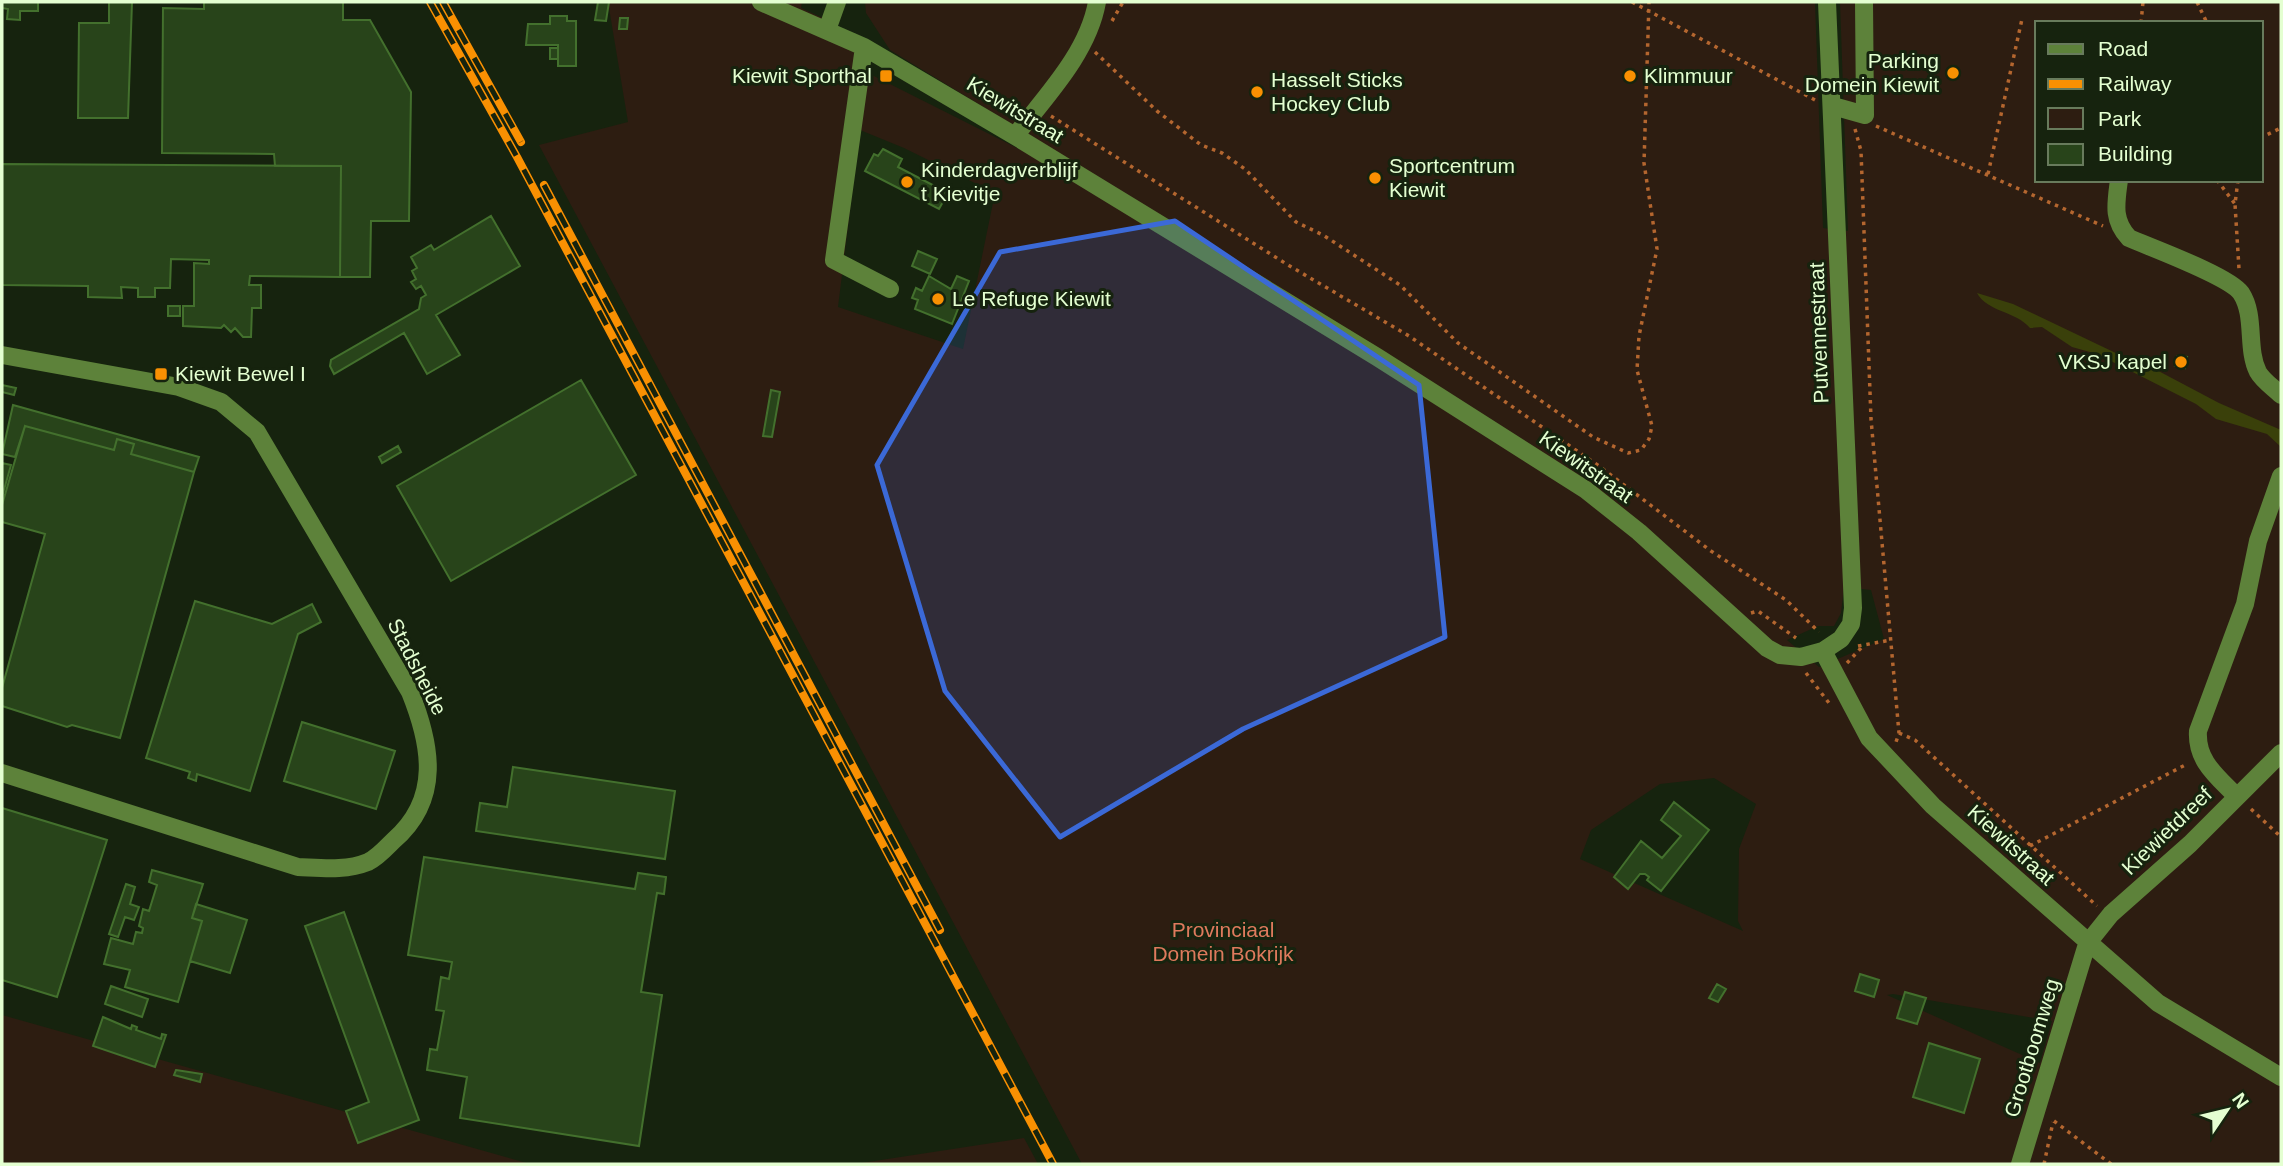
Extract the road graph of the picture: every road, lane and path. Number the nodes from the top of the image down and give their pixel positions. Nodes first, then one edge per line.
1 (761, 2) edge
2 (837, 2) edge
3 (1097, 2) edge
4 (1123, 2) edge
5 (1632, 2) edge
6 (1649, 2) edge
7 (1827, 2) edge
8 (1864, 2) edge
9 (2143, 2) edge
10 (2197, 2) edge
11 (1650, 11) junction
12 (2022, 19) dead end
13 (2141, 21) edge
14 (2206, 21) edge
15 (827, 30) junction
16 (1105, 32) dead end
17 (1100, 42) dead end
18 (864, 47) junction
19 (1037, 107) junction
20 (1833, 108) junction
21 (1852, 114) junction
22 (2281, 128) edge
23 (1015, 136) junction
24 (2262, 137) edge
25 (1988, 175) junction
26 (2119, 182) edge
27 (2218, 182) edge
28 (2238, 182) edge
29 (2235, 204) junction
30 (2119, 227) junction
31 (890, 289) dead end
32 (2241, 293) junction
33 (2, 355) edge
34 (2281, 395) edge
35 (2281, 476) edge
36 (1739, 624) junction
37 (1811, 635) dead end
38 (1802, 638) dead end
39 (1891, 640) junction
40 (1848, 645) dead end
41 (1862, 647) junction
42 (1823, 651) junction
43 (1842, 667) dead end
44 (1899, 733) junction
45 (2281, 753) edge
46 (2202, 756) junction
47 (1891, 763) junction
48 (2, 773) edge
49 (2236, 796) junction
50 (2281, 837) edge
51 (2030, 846) junction
52 (2111, 914) junction
53 (2087, 944) junction
54 (2281, 1077) edge
55 (2020, 1164) edge
56 (2044, 1164) edge
57 (2111, 1164) edge

1 - 15 street, Kiewitstraat
2 - 15 street
3 - 19 street
4 - 16 path
5 - 11 path
6 - 11 path
7 - 20 street, Putvennestraat
8 - 21 street
9 - 13 path
10 - 14 path
11 - 17 path
11 - 20 path
12 - 25 path
15 - 18 street, Kiewitstraat
18 - 23 street, Kiewitstraat
18 - 31 street
19 - 23 street
19 - 37 path
20 - 21 street
20 - 42 street, Putvennestraat
21 - 25 path
21 - 39 path
22 - 24 path
23 - 36 street, Kiewitstraat
25 - 30 path
26 - 30 street
27 - 29 path
28 - 29 path
29 - 32 path
30 - 32 street
32 - 34 street
33 - 48 street, Stadsheide
35 - 46 street
36 - 38 path
36 - 42 street, Kiewitstraat
39 - 41 path
39 - 44 path
40 - 41 path
41 - 43 path
42 - 47 street, Kiewitstraat
44 - 47 path
44 - 51 path
45 - 49 street, Kiewietdreef
46 - 49 street
46 - 51 path
47 - 53 street, Kiewitstraat
49 - 50 path
49 - 52 street, Kiewietdreef
51 - 52 path
52 - 53 street, Kiewietdreef
53 - 54 street, Kiewitstraat
53 - 55 street, Grootboomweg
56 - 57 path

